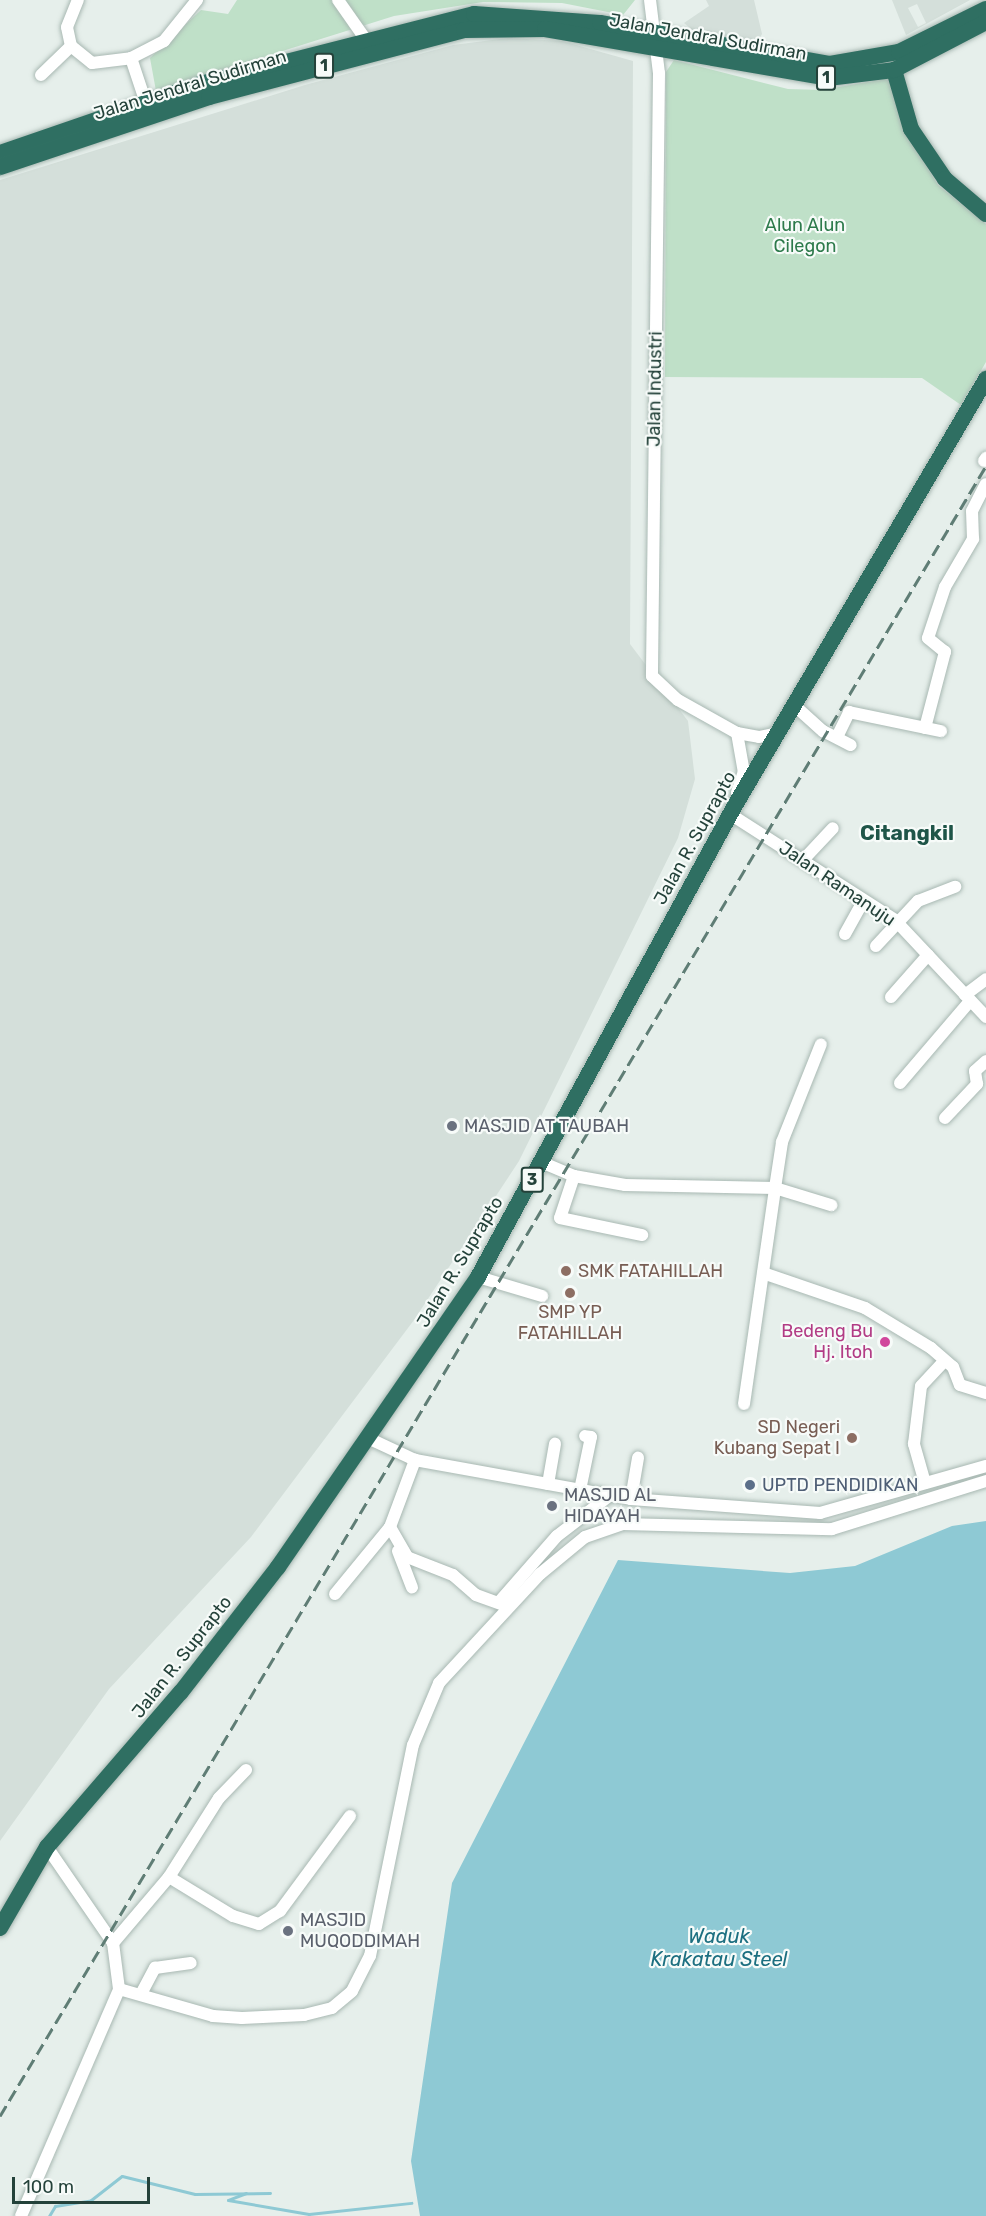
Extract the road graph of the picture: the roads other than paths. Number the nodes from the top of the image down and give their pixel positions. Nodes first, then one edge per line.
1 (78, 0) edge
2 (197, 0) edge
3 (338, 0) edge
4 (650, 0) edge
5 (986, 9) edge
6 (986, 22) edge
7 (366, 40) junction
8 (655, 40) junction
9 (71, 46) junction
10 (131, 58) junction
11 (894, 70) junction
12 (41, 75) dead end
13 (146, 103) junction
14 (0, 153) edge
15 (0, 167) edge
16 (986, 214) edge
17 (986, 379) edge
18 (986, 484) edge
19 (795, 706) junction
20 (925, 728) junction
21 (941, 732) dead end
22 (737, 733) junction
23 (778, 733) junction
24 (837, 737) junction
25 (851, 745) dead end
26 (732, 811) junction
27 (832, 828) dead end
28 (804, 859) junction
29 (955, 887) dead end
30 (863, 901) junction
31 (895, 920) junction
32 (844, 934) dead end
33 (876, 946) dead end
34 (928, 956) junction
35 (986, 979) edge
36 (891, 997) dead end
37 (968, 998) junction
38 (984, 1012) edge
39 (821, 1044) dead end
40 (986, 1061) edge
41 (900, 1083) dead end
42 (945, 1118) dead end
43 (542, 1162) junction
44 (574, 1176) junction
45 (775, 1188) junction
46 (831, 1205) dead end
47 (642, 1235) dead end
48 (763, 1273) junction
49 (478, 1278) junction
50 (542, 1296) dead end
51 (943, 1362) junction
52 (986, 1393) edge
53 (744, 1404) dead end
54 (585, 1436) dead end
55 (370, 1439) junction
56 (555, 1444) dead end
57 (639, 1458) dead end
58 (415, 1460) junction
59 (986, 1466) edge
60 (986, 1481) edge
61 (925, 1483) junction
62 (548, 1484) junction
63 (580, 1490) junction
64 (609, 1496) junction
65 (631, 1499) junction
66 (390, 1527) junction
67 (396, 1547) junction
68 (412, 1587) dead end
69 (335, 1594) dead end
70 (503, 1605) junction
71 (246, 1770) dead end
72 (350, 1816) dead end
73 (47, 1847) junction
74 (169, 1877) junction
75 (0, 1928) edge
76 (113, 1944) junction
77 (190, 1963) dead end
78 (119, 1989) junction
79 (141, 1994) junction
80 (21, 2216) edge

1 - 9 street
2 - 10 street
3 - 7 street
4 - 8 street, Jalan Industri
5 - 8 highway, Jalan Jendral Sudirman / 1
6 - 11 highway, Jalan Jendral Sudirman / 1
7 - 8 highway, Jalan Jendral Sudirman / 1
7 - 13 highway, Jalan Jendral Sudirman / 1
8 - 11 highway, Jalan Jendral Sudirman / 1
8 - 15 highway, Jalan Jendral Sudirman / 1
8 - 22 street, Jalan Industri
9 - 10 street
9 - 12 street
10 - 13 street
11 - 16 highway
13 - 14 highway, Jalan Jendral Sudirman / 1
17 - 19 highway, Jalan R. Suprapto / 3
18 - 20 street
19 - 23 highway, Jalan R. Suprapto / 3
19 - 24 street
20 - 21 street
20 - 24 street
22 - 23 street, Jalan Industri
22 - 26 street
23 - 26 highway, Jalan R. Suprapto / 3
24 - 25 street
26 - 28 street, Jalan Ramanuju
26 - 43 highway, Jalan R. Suprapto / 3
27 - 28 street
28 - 30 street, Jalan Ramanuju
29 - 31 street
30 - 31 street, Jalan Ramanuju
30 - 32 street
31 - 33 street
31 - 34 street, Jalan Ramanuju
34 - 36 street
34 - 37 street, Jalan Ramanuju
35 - 37 street
37 - 38 street, Jalan Ramanuju
37 - 41 street
39 - 45 street
40 - 42 street
43 - 44 street
43 - 49 highway, Jalan R. Suprapto / 3
44 - 45 street
44 - 47 street
45 - 46 street
45 - 48 street
48 - 51 street
48 - 53 street
49 - 50 street
49 - 55 highway, Jalan R. Suprapto / 3
51 - 52 street
51 - 61 street
54 - 63 street
55 - 58 street
55 - 73 highway, Jalan R. Suprapto / 3
56 - 62 street
57 - 65 street
58 - 62 street
58 - 66 street
59 - 61 street
60 - 70 street
61 - 65 street
62 - 63 street
63 - 64 street
64 - 65 street
64 - 70 street
66 - 67 street
66 - 69 street
67 - 68 street
67 - 70 street
70 - 79 street
71 - 74 street
72 - 74 street
73 - 75 highway, Jalan R. Suprapto / 3
73 - 76 street
74 - 76 street
76 - 78 street
77 - 79 street
78 - 79 street
78 - 80 street

